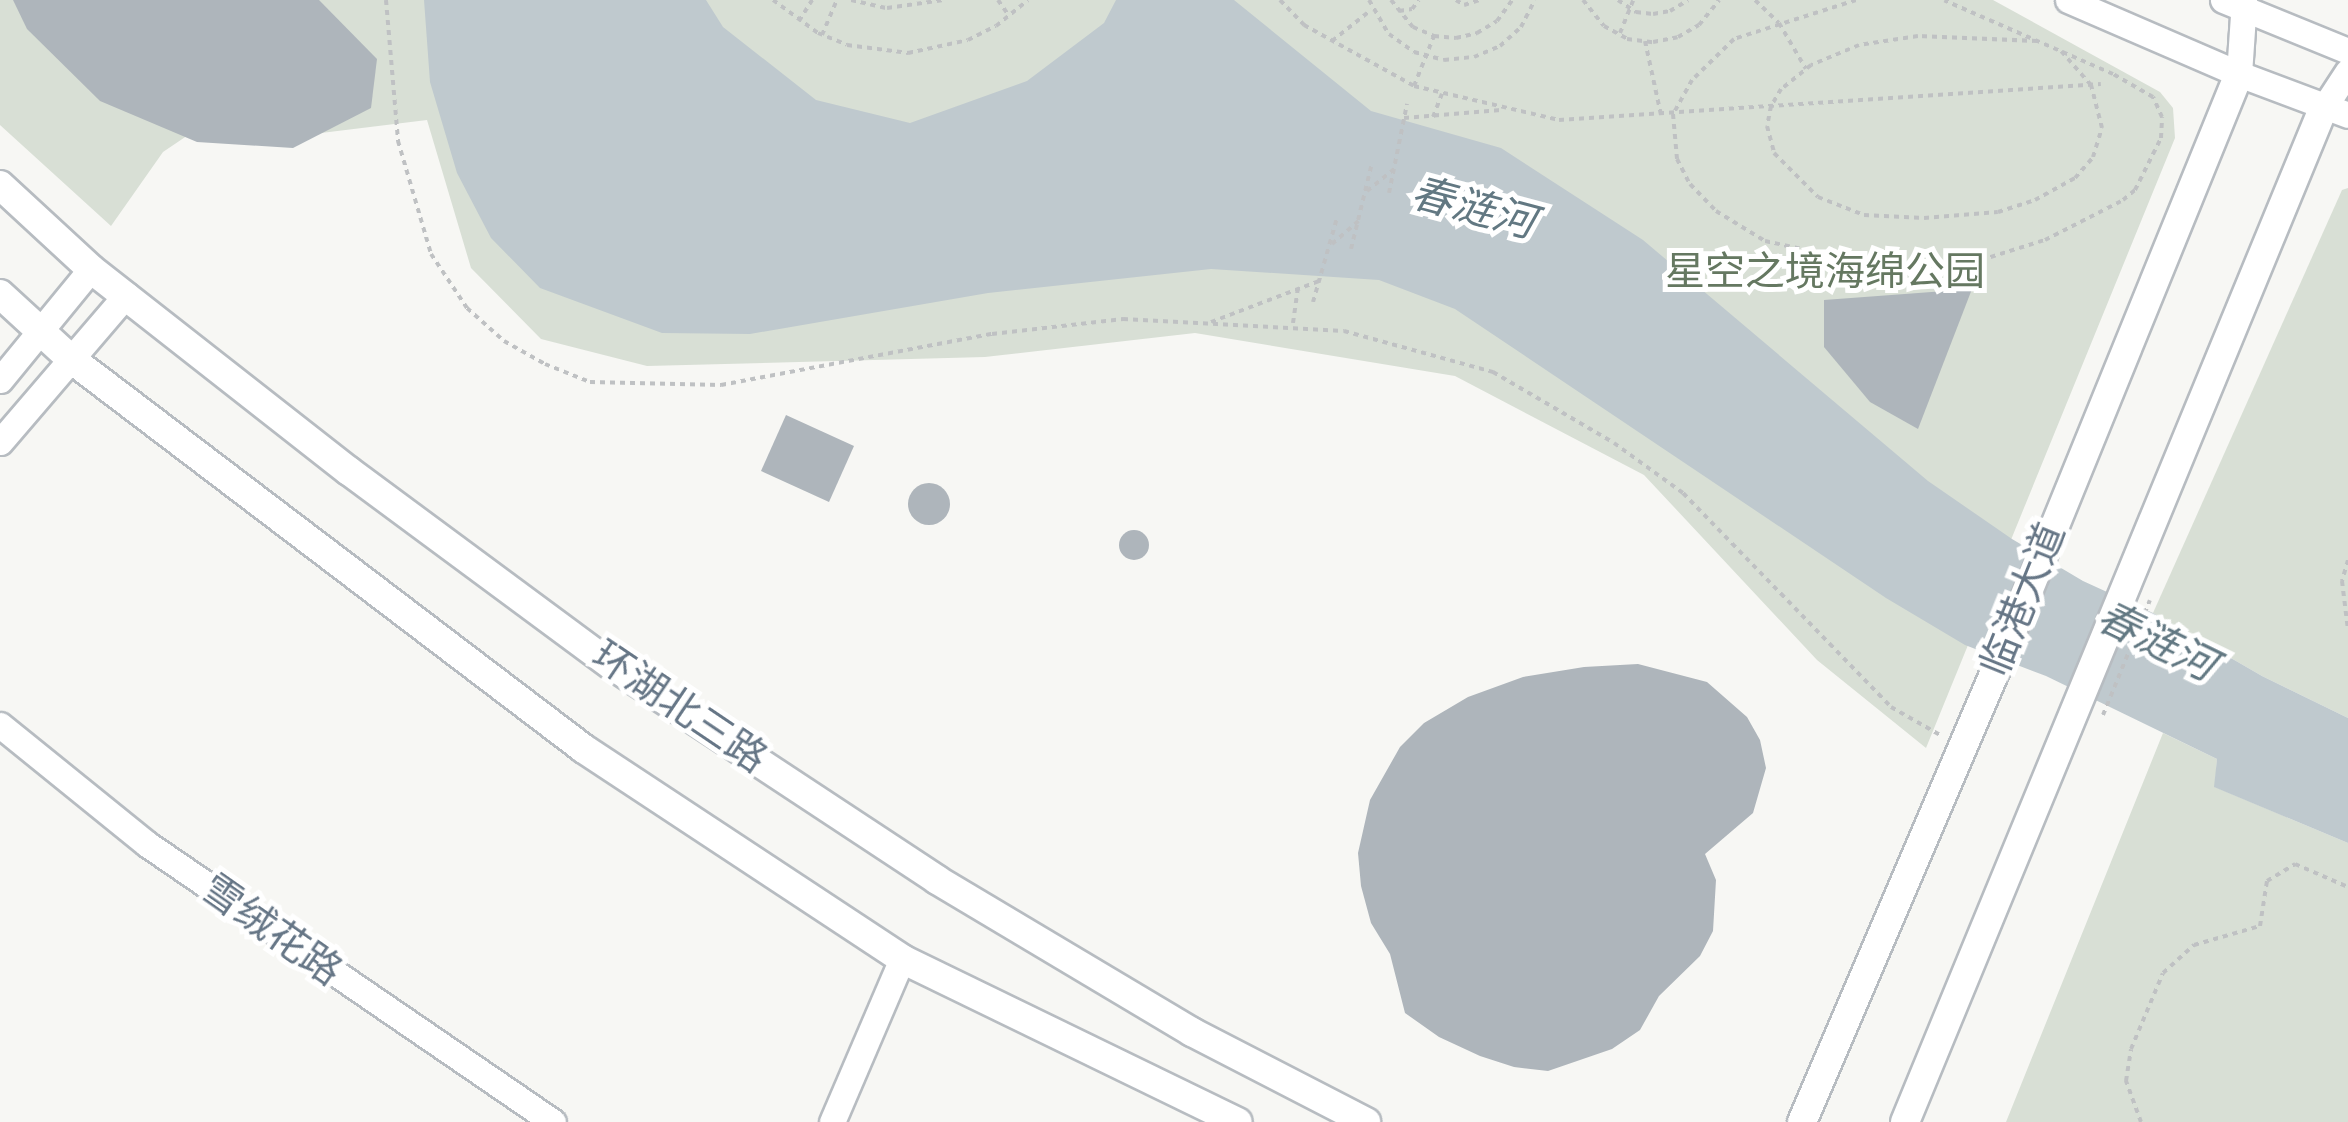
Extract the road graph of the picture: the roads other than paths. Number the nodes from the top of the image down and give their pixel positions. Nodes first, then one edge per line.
1 (2068, 0) edge
2 (2238, 2) edge
3 (2348, 51) edge
4 (2348, 72) edge
5 (2239, 74) junction
6 (2336, 112) edge
7 (0, 186) edge
8 (91, 269) junction
9 (0, 294) edge
10 (126, 295) junction
11 (41, 331) junction
12 (71, 359) junction
13 (0, 380) edge
14 (0, 442) edge
15 (0, 725) edge
16 (902, 960) junction
17 (553, 1122) edge
18 (832, 1122) edge
19 (1236, 1122) edge
20 (1366, 1122) edge
21 (1802, 1122) edge
22 (1904, 1122) edge

1 - 5 street
2 - 3 street
2 - 5 street
4 - 6 street
5 - 6 street
5 - 21 main road, 临港大道
6 - 22 main road
7 - 8 main road, 环湖北三路
8 - 10 main road, 环湖北三路
8 - 11 street
9 - 11 main road
10 - 12 street
10 - 20 main road, 环湖北三路
11 - 12 main road
11 - 13 street
12 - 14 street
12 - 16 main road
15 - 17 street, 雪绒花路
16 - 18 street
16 - 19 main road

